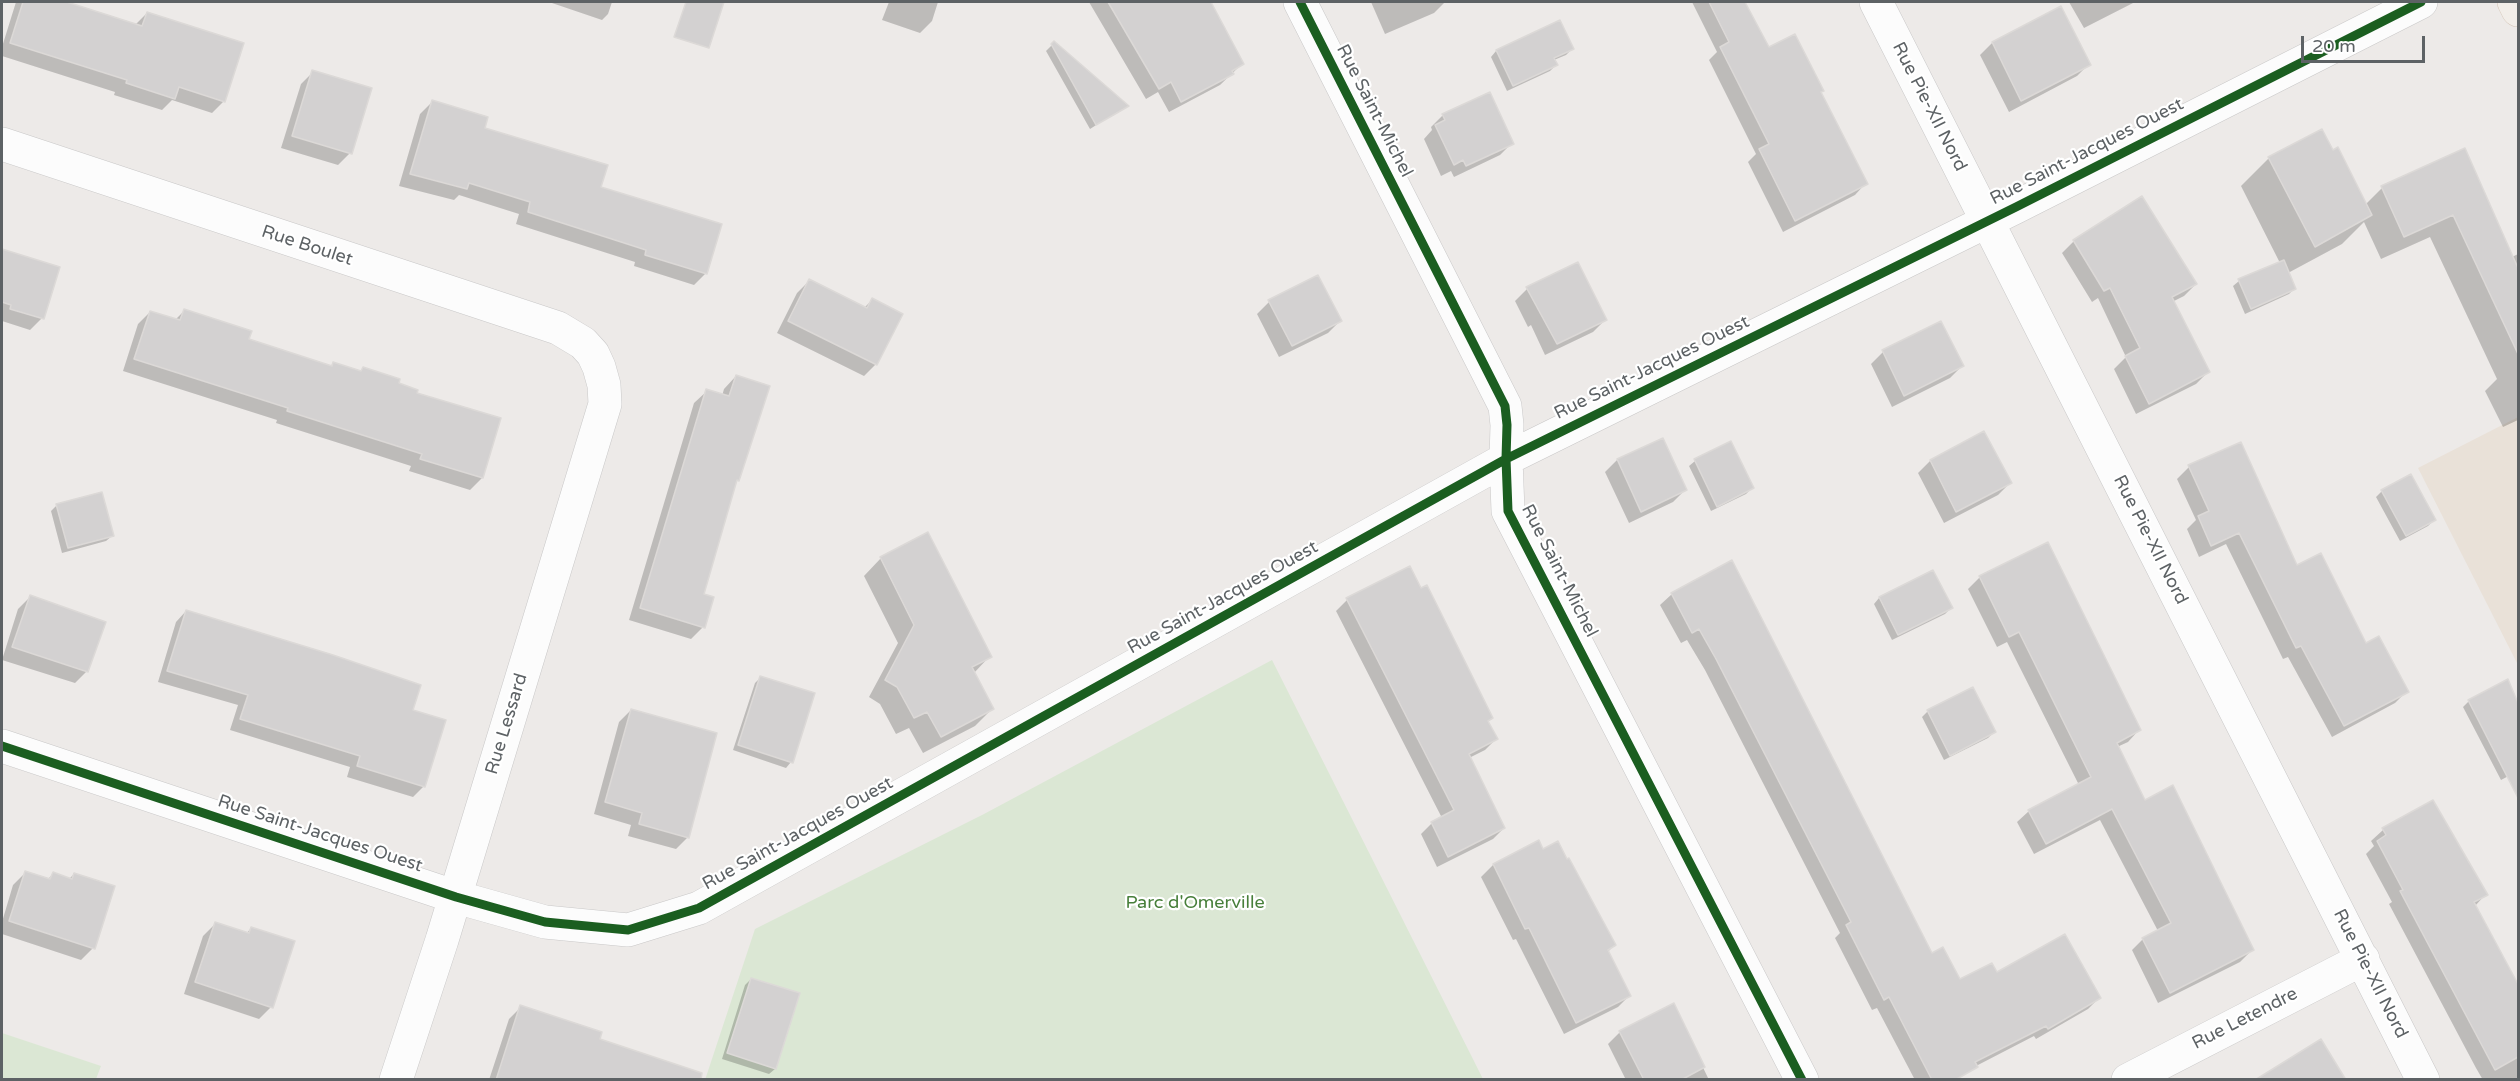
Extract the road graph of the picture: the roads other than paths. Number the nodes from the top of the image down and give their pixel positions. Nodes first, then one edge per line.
1 (1300, 2) edge
2 (1876, 2) edge
3 (2421, 2) edge
4 (2514, 2) edge
5 (2518, 10) edge
6 (2, 144) edge
7 (1987, 221) junction
8 (599, 367) joint
9 (1506, 459) junction
10 (2, 746) edge
11 (456, 897) junction
12 (2363, 959) junction
13 (396, 1080) edge
14 (1802, 1080) edge
15 (2128, 1080) edge
16 (2423, 1080) edge

1 - 9 street, Rue Saint-Michel
2 - 7 street, Rue Pie-XII Nord
3 - 7 street, Rue Saint-Jacques Ouest
4 - 5 main road
6 - 8 street, Rue Boulet
7 - 9 street, Rue Saint-Jacques Ouest
7 - 12 street, Rue Pie-XII Nord
8 - 11 street, Rue Lessard
9 - 11 street, Rue Saint-Jacques Ouest
9 - 14 street, Rue Saint-Michel
10 - 11 street, Rue Saint-Jacques Ouest
11 - 13 street, Rue Lessard
12 - 15 street, Rue Letendre
12 - 16 street, Rue Pie-XII Nord

